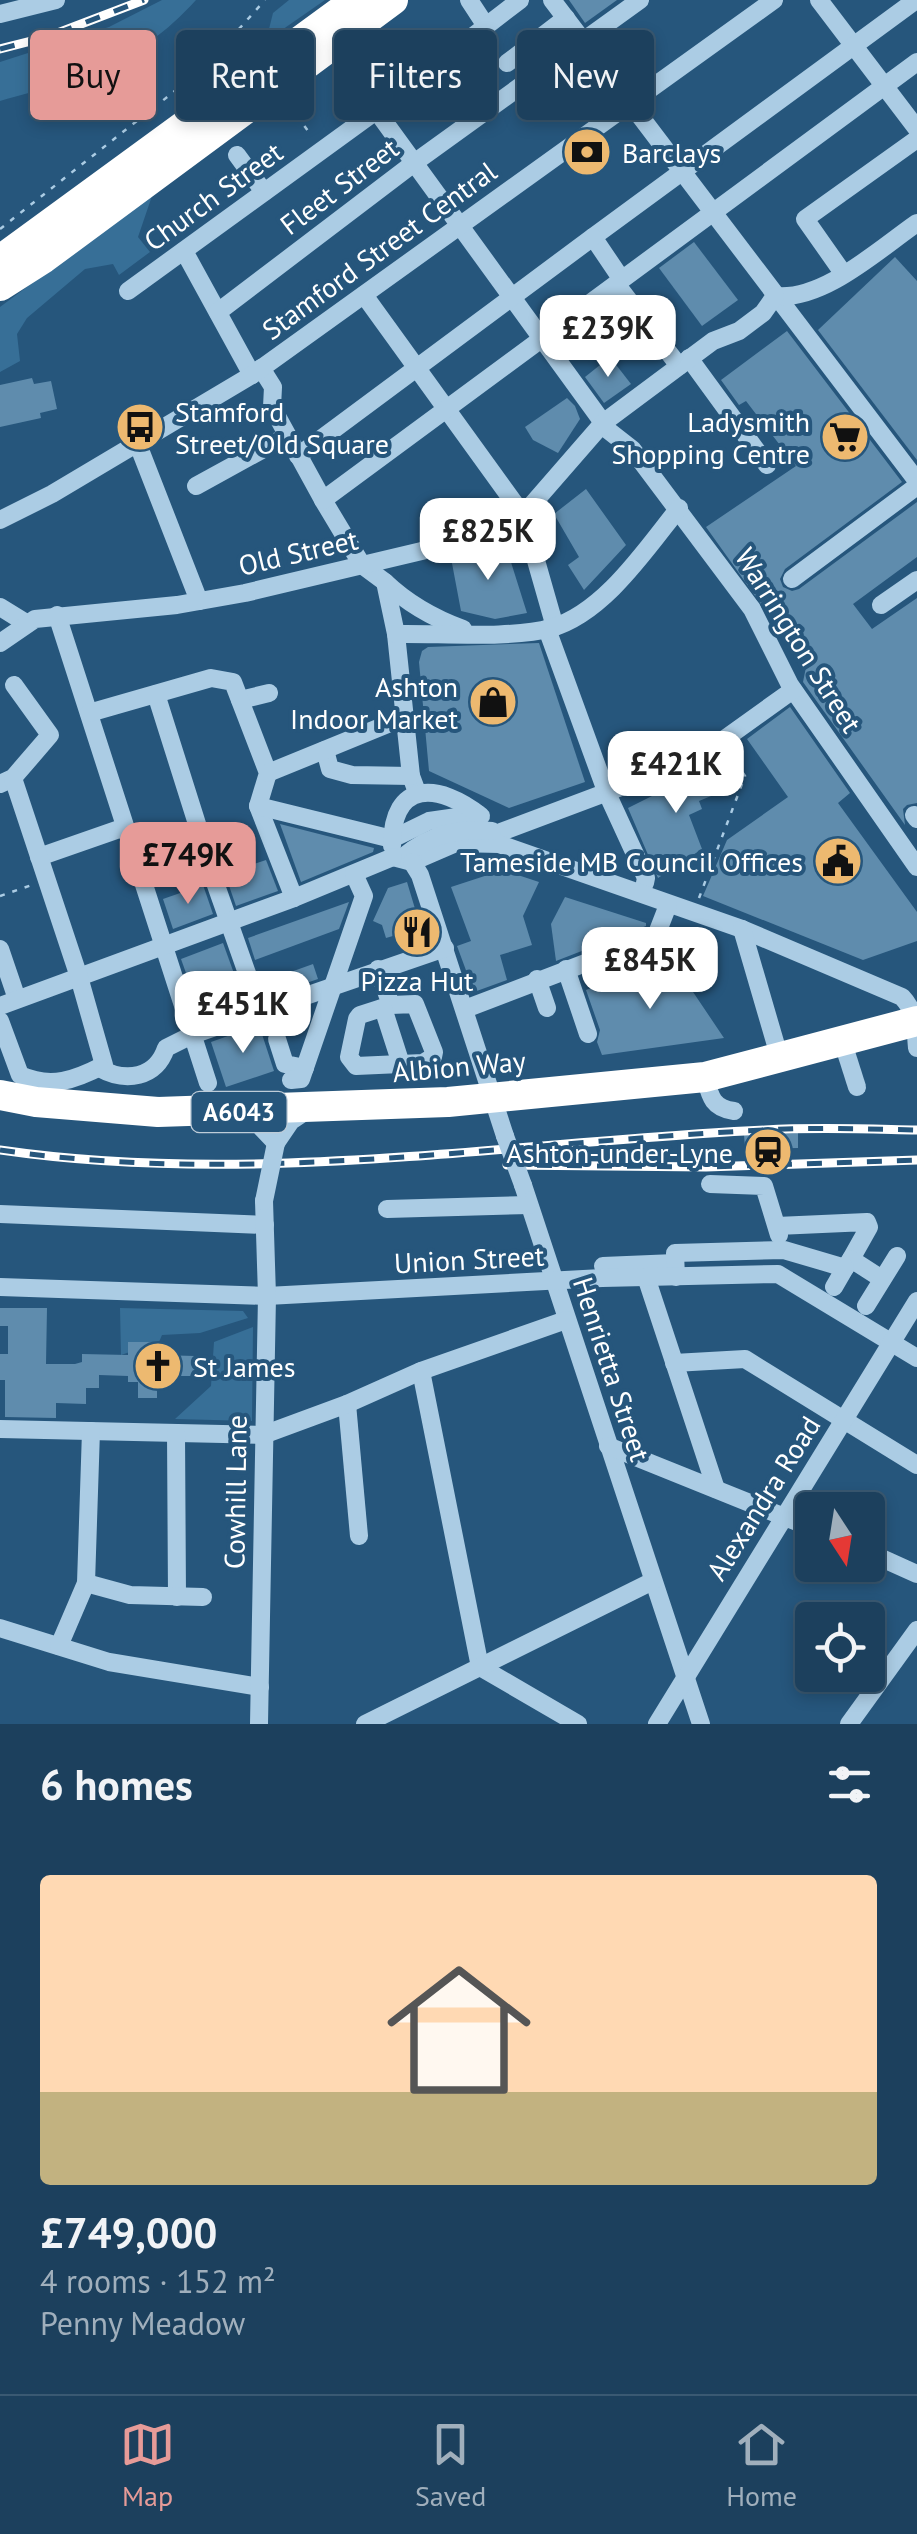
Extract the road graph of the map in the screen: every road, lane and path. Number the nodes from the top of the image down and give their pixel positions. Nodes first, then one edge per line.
1 (56, 0) edge
2 (265, 0) edge
3 (356, 0) edge
4 (393, 0) edge
5 (469, 0) edge
6 (520, 0) edge
7 (552, 0) edge
8 (640, 0) edge
9 (774, 0) edge
10 (820, 0) edge
11 (916, 0) edge
12 (0, 14) edge
13 (566, 18) junction
14 (486, 26) junction
15 (238, 30) edge
16 (481, 30) edge
17 (575, 30) edge
18 (598, 30) edge
19 (854, 44) junction
20 (506, 62) dead end
21 (917, 62) edge
22 (884, 86) junction
23 (654, 87) edge
24 (517, 89) edge
25 (176, 90) edge
26 (299, 120) edge
27 (362, 120) edge
28 (383, 120) edge
29 (608, 120) edge
30 (642, 120) edge
31 (917, 128) edge
32 (314, 139) dead end
33 (917, 139) edge
34 (237, 155) dead end
35 (414, 163) junction
36 (681, 170) junction
37 (264, 192) junction
38 (712, 210) junction
39 (917, 223) edge
40 (460, 227) junction
41 (0, 229) edge
42 (592, 237) junction
43 (184, 250) junction
44 (44, 258) junction
45 (0, 260) edge
46 (844, 273) junction
47 (619, 282) junction
48 (0, 286) edge
49 (128, 291) dead end
50 (0, 295) edge
51 (364, 295) junction
52 (776, 296) junction
53 (511, 298) junction
54 (218, 312) junction
55 (542, 341) junction
56 (684, 362) junction
57 (418, 369) junction
58 (257, 372) junction
59 (447, 410) junction
60 (604, 424) junction
61 (287, 436) junction
62 (136, 442) junction
63 (298, 456) junction
64 (767, 465) dead end
65 (917, 484) edge
66 (196, 486) dead end
67 (322, 500) junction
68 (678, 508) junction
69 (524, 516) junction
70 (0, 520) edge
71 (362, 565) junction
72 (792, 579) dead end
73 (917, 580) edge
74 (386, 582) junction
75 (199, 601) junction
76 (881, 605) dead end
77 (0, 607) edge
78 (57, 615) junction
79 (26, 623) junction
80 (551, 628) junction
81 (473, 632) junction
82 (396, 634) junction
83 (0, 643) edge
84 (14, 684) dead end
85 (794, 690) junction
86 (269, 692) dead end
87 (156, 694) junction
88 (240, 700) junction
89 (89, 713) junction
90 (405, 718) junction
91 (722, 742) junction
92 (320, 752) junction
93 (268, 773) junction
94 (6, 781) edge
95 (414, 784) junction
96 (606, 791) junction
97 (258, 806) junction
98 (478, 814) junction
99 (126, 827) junction
100 (500, 838) junction
101 (204, 846) dead end
102 (400, 854) junction
103 (39, 856) junction
104 (917, 867) edge
105 (212, 874) dead end
106 (354, 874) junction
107 (47, 880) junction
108 (645, 882) junction
109 (0, 896) edge
110 (294, 898) junction
111 (668, 905) junction
112 (693, 914) junction
113 (229, 922) junction
114 (742, 929) junction
115 (164, 946) junction
116 (445, 948) junction
117 (0, 949) edge
118 (378, 970) junction
119 (566, 970) junction
120 (79, 976) junction
121 (537, 980) junction
122 (332, 984) junction
123 (9, 1002) edge
124 (387, 1007) junction
125 (546, 1008) dead end
126 (465, 1009) junction
127 (260, 1010) junction
128 (0, 1021) edge
129 (917, 1021) edge
130 (588, 1034) dead end
131 (192, 1035) junction
132 (277, 1038) dead end
133 (843, 1043) junction
134 (917, 1048) edge
135 (780, 1059) junction
136 (401, 1064) junction
137 (102, 1067) junction
138 (706, 1077) junction
139 (208, 1083) dead end
140 (857, 1087) dead end
141 (5, 1091) edge
142 (492, 1097) junction
143 (310, 1108) junction
144 (734, 1110) dead end
145 (230, 1112) junction
146 (276, 1143) junction
147 (710, 1184) dead end
148 (529, 1205) junction
149 (387, 1209) dead end
150 (0, 1214) edge
151 (265, 1225) junction
152 (777, 1226) junction
153 (784, 1250) junction
154 (896, 1256) dead end
155 (848, 1264) junction
156 (603, 1266) dead end
157 (675, 1270) junction
158 (646, 1277) junction
159 (882, 1279) junction
160 (556, 1282) junction
161 (834, 1286) dead end
162 (0, 1287) edge
163 (267, 1296) junction
164 (917, 1301) edge
165 (866, 1306) dead end
166 (566, 1320) junction
167 (891, 1342) junction
168 (917, 1358) edge
169 (674, 1363) junction
170 (421, 1370) junction
171 (346, 1404) junction
172 (843, 1420) junction
173 (0, 1430) edge
174 (91, 1431) junction
175 (176, 1433) junction
176 (263, 1435) junction
177 (608, 1446) junction
178 (917, 1465) edge
179 (716, 1489) junction
180 (784, 1516) junction
181 (795, 1521) edge
182 (358, 1536) dead end
183 (885, 1560) edge
184 (917, 1574) edge
185 (653, 1581) junction
186 (86, 1583) junction
187 (176, 1597) junction
188 (203, 1598) dead end
189 (0, 1628) edge
190 (917, 1630) edge
191 (59, 1646) junction
192 (480, 1667) junction
193 (685, 1678) junction
194 (260, 1688) junction
195 (388, 1719) edge
196 (258, 1724) edge
197 (365, 1724) edge
198 (578, 1724) edge
199 (657, 1724) edge
200 (701, 1724) edge
201 (850, 1724) edge

1 - 12 street
2 - 15 path
3 - 45 highway
4 - 44 highway
5 - 14 street
6 - 14 street, Church Street
7 - 13 street
8 - 18 street, Fleet Street
9 - 23 street, Stamford Street Central
10 - 19 street
11 - 19 street
13 - 17 street
13 - 20 street
14 - 16 street, Church Street
19 - 22 street
19 - 36 street
21 - 22 street
22 - 31 street
22 - 38 street
24 - 35 street, Fleet Street
25 - 41 path
26 - 32 path
27 - 37 street, Church Street
28 - 35 street, Warrington Street
29 - 40 street, Stamford Street Central
30 - 36 street
33 - 46 street
34 - 37 street
35 - 40 street, Warrington Street
35 - 54 street, Fleet Street
36 - 38 street
36 - 42 street
37 - 43 street, Church Street
38 - 47 street
38 - 52 street
39 - 46 street
40 - 51 street, Stamford Street Central
40 - 53 street, Warrington Street
42 - 47 street
42 - 53 street
43 - 49 street, Church Street
43 - 54 street
44 - 48 highway
44 - 50 highway
46 - 52 street
47 - 55 street
47 - 56 street
51 - 57 street
51 - 58 street, Stamford Street Central
52 - 56 street, Old Street
52 - 65 street
53 - 55 street, Warrington Street
53 - 57 street
54 - 58 street
55 - 59 street
55 - 60 street, Warrington Street
56 - 60 street, Old Street
56 - 64 street
57 - 59 street
57 - 63 street
58 - 61 street
58 - 62 street, Stamford Street Central
59 - 67 street
59 - 69 street
60 - 68 street, Warrington Street
60 - 69 street, Old Street
61 - 63 street
61 - 66 street
62 - 70 street, Stamford Street Central
62 - 75 street
63 - 67 street
65 - 72 street
67 - 71 street
68 - 80 street
68 - 85 street, Warrington Street
69 - 71 street, Old Street
69 - 80 street
71 - 74 street
71 - 75 street, Old Street
73 - 76 street
74 - 81 street
74 - 82 street
75 - 78 street, Old Street
77 - 79 street
78 - 79 street, Old Street
78 - 89 street
79 - 83 street
80 - 81 street
80 - 96 street
81 - 82 street
82 - 90 street
84 - 94 street
85 - 91 street
85 - 104 street, Warrington Street
86 - 88 street
87 - 88 street
87 - 89 street
87 - 101 street
88 - 93 street
89 - 99 street
90 - 92 street
90 - 95 street
91 - 96 street
91 - 112 path
92 - 93 street
92 - 95 street
93 - 97 street
94 - 103 street
95 - 98 street
95 - 102 street
96 - 100 street
96 - 108 street
97 - 102 street
97 - 110 street
98 - 100 street
98 - 102 street
99 - 103 street
99 - 115 street
100 - 102 street
100 - 108 street
100 - 111 street
102 - 106 street
102 - 116 street, Henrietta Street
103 - 107 street
105 - 113 street
106 - 110 street
106 - 122 street
107 - 109 path
107 - 120 street
108 - 111 street
110 - 113 street
111 - 112 street
111 - 119 street
112 - 114 street
113 - 115 street
113 - 127 street
114 - 129 street
114 - 135 street
115 - 120 street
115 - 131 street
116 - 118 street
116 - 126 street, Henrietta Street
117 - 123 street
118 - 122 street
118 - 124 street
119 - 121 street
119 - 130 street
120 - 123 street
120 - 137 street
121 - 125 street
121 - 126 street
122 - 127 street
122 - 132 street
124 - 136 street
124 - 136 street
124 - 136 street
126 - 142 street, Henrietta Street
127 - 131 street
128 - 141 street
129 - 133 highway, Albion Way / A6043
129 - 134 street
131 - 137 street
131 - 139 street
133 - 135 highway, Albion Way / A6043
133 - 140 street
135 - 138 highway, Albion Way / A6043
137 - 141 street
138 - 142 highway, Albion Way / A6043
138 - 144 street
141 - 145 highway, Albion Way / A6043
142 - 143 highway, Albion Way / A6043
142 - 148 street, Henrietta Street, bridge
143 - 145 highway, Albion Way / A6043
143 - 146 street
145 - 146 street
146 - 151 street, Cowhill Lane, bridge
147 - 152 street
148 - 149 street
148 - 160 street, Henrietta Street
150 - 151 street
151 - 163 street, Cowhill Lane
152 - 153 street
152 - 155 street
153 - 155 street
153 - 157 street
154 - 159 street
155 - 159 street
155 - 161 street
156 - 157 street
157 - 158 street, Union Street
157 - 167 street, Union Street
158 - 160 street, Union Street
158 - 169 street
159 - 165 street
160 - 163 street, Union Street
160 - 166 street, Henrietta Street
162 - 163 street, Union Street
163 - 176 street, Cowhill Lane
164 - 167 street, Alexandra Road
166 - 170 street
166 - 177 street, Henrietta Street
167 - 168 street, Union Street
167 - 172 street, Alexandra Road
169 - 172 street
169 - 179 street
170 - 171 street
170 - 192 street
171 - 176 street
171 - 182 street
172 - 178 street
172 - 180 street, Alexandra Road
173 - 174 street
174 - 175 street
174 - 186 street
175 - 176 street
175 - 187 street
176 - 194 street, Cowhill Lane
177 - 179 street
177 - 185 street, Henrietta Street
179 - 180 street
180 - 181 street
180 - 193 street, Alexandra Road
183 - 184 street
185 - 192 street
185 - 193 street, Henrietta Street
186 - 187 street
186 - 191 street
187 - 188 street
189 - 191 street
190 - 201 street
191 - 194 street
192 - 195 street
192 - 198 street
193 - 199 street, Alexandra Road
193 - 200 street, Henrietta Street
194 - 196 street, Cowhill Lane
195 - 197 street

